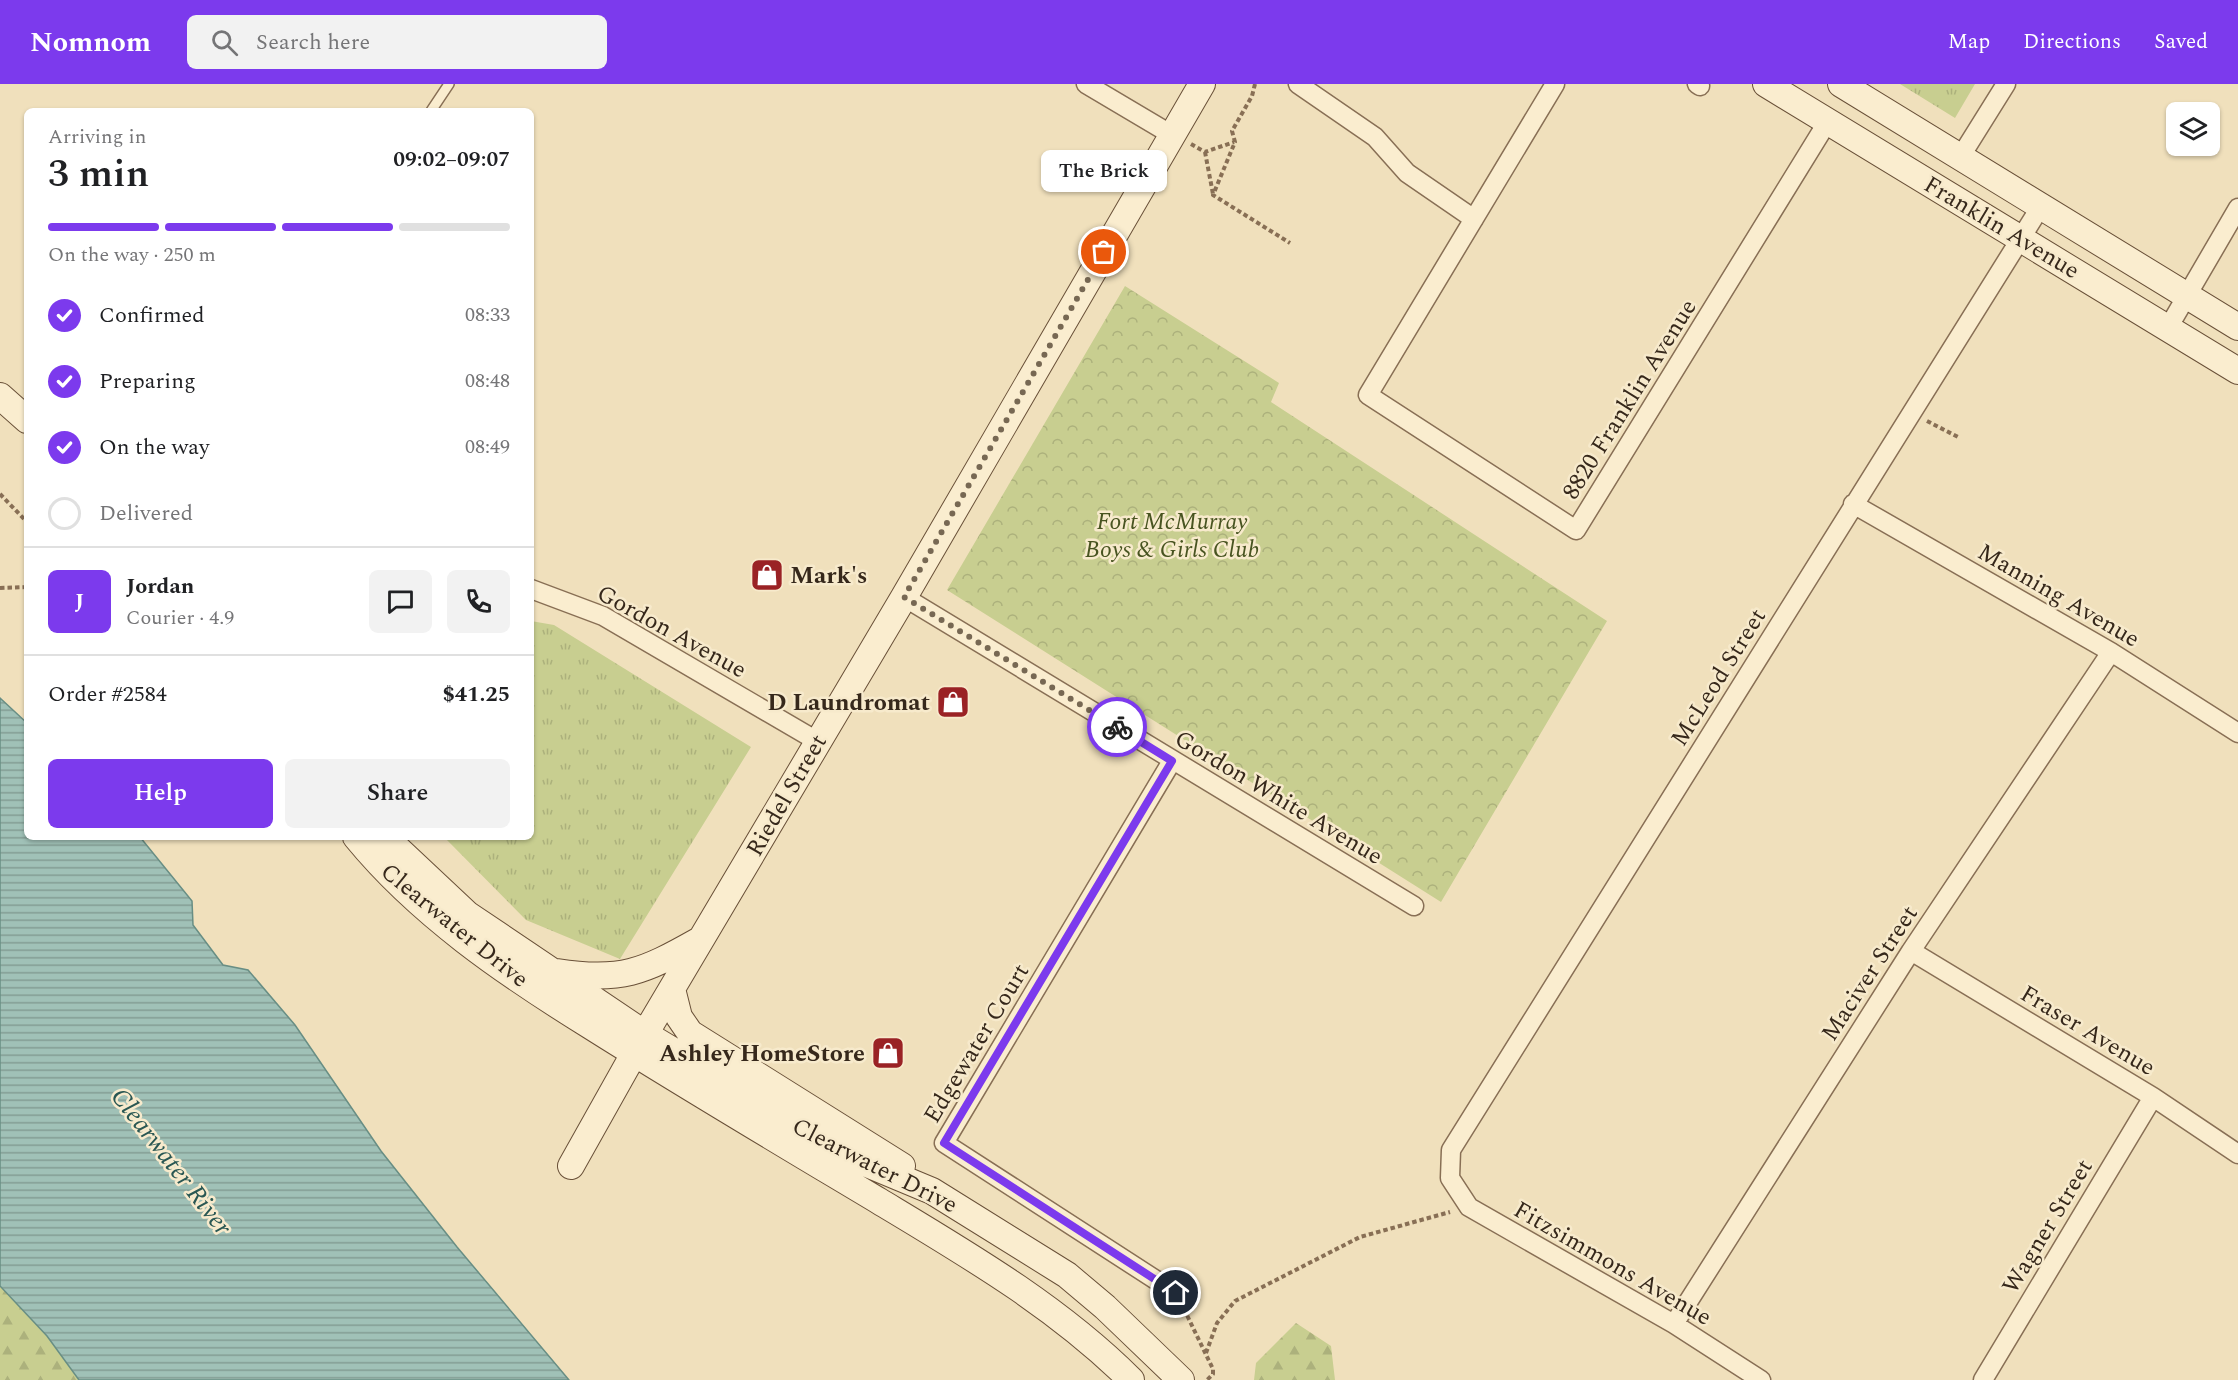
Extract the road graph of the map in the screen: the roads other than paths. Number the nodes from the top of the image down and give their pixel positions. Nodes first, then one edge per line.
1 (448, 84) edge
2 (1086, 84) edge
3 (1202, 84) edge
4 (1298, 84) edge
5 (1555, 84) edge
6 (1766, 84) edge
7 (1840, 84) edge
8 (2006, 84) edge
9 (433, 108) edge
10 (1828, 121) junction
11 (1172, 135) junction
12 (1961, 156) junction
13 (2041, 206) junction
14 (2238, 208) edge
15 (1474, 219) junction
16 (2022, 238) junction
17 (2187, 298) junction
18 (2238, 327) edge
19 (2168, 328) junction
20 (2238, 371) edge
21 (0, 396) edge
22 (24, 417) edge
23 (1853, 504) junction
24 (534, 590) edge
25 (904, 597) junction
26 (2111, 652) junction
27 (2238, 732) edge
28 (817, 741) junction
29 (1172, 761) junction
30 (359, 840) edge
31 (388, 840) edge
32 (1414, 906) dead end
33 (701, 940) junction
34 (1911, 951) junction
35 (547, 970) junction
36 (672, 989) junction
37 (639, 1044) junction
38 (2153, 1097) junction
39 (2238, 1154) edge
40 (571, 1166) dead end
41 (1450, 1178) joint
42 (932, 1191) junction
43 (1176, 1293) road end
44 (1674, 1324) junction
45 (1131, 1380) edge
46 (1181, 1380) edge
47 (1761, 1380) edge
48 (1983, 1380) edge

1 - 9 lane
2 - 11 street
3 - 11 main road, Riedel Street
4 - 15 street
5 - 15 street, 8820 Franklin Avenue
6 - 10 main road, Franklin Avenue
7 - 12 main road, Franklin Avenue
8 - 12 street
10 - 15 street, 8820 Franklin Avenue
10 - 16 main road, Franklin Avenue
11 - 25 main road, Riedel Street
12 - 13 main road, Franklin Avenue
13 - 16 street, McLeod Street
13 - 17 main road, Franklin Avenue
14 - 17 street
16 - 19 main road, Franklin Avenue
16 - 23 street, McLeod Street
17 - 18 main road, Franklin Avenue
17 - 19 street
19 - 20 main road, Franklin Avenue
21 - 22 main road
23 - 26 street, Manning Avenue
23 - 41 street, McLeod Street
24 - 28 street, Gordon Avenue
25 - 28 main road, Riedel Street
25 - 29 street, Gordon White Avenue
26 - 27 street, Manning Avenue
26 - 34 street, Maciver Street
28 - 33 main road, Riedel Street
29 - 32 street, Gordon White Avenue
29 - 43 street, Edgewater Court
30 - 37 main road, Clearwater Drive
31 - 35 main road, Clearwater Drive
33 - 35 main road
33 - 36 main road, Riedel Street
34 - 38 street, Fraser Avenue
34 - 44 street, Maciver Street
35 - 37 main road, Clearwater Drive
36 - 37 main road, Riedel Street
36 - 42 main road
37 - 40 main road, Riedel Street
37 - 42 main road, Clearwater Drive
37 - 45 main road, Clearwater Drive
38 - 39 street, Fraser Avenue
38 - 48 street, Wagner Street
41 - 44 street, Fitzsimmons Avenue
42 - 46 main road, Clearwater Drive
44 - 47 street, Fitzsimmons Avenue

